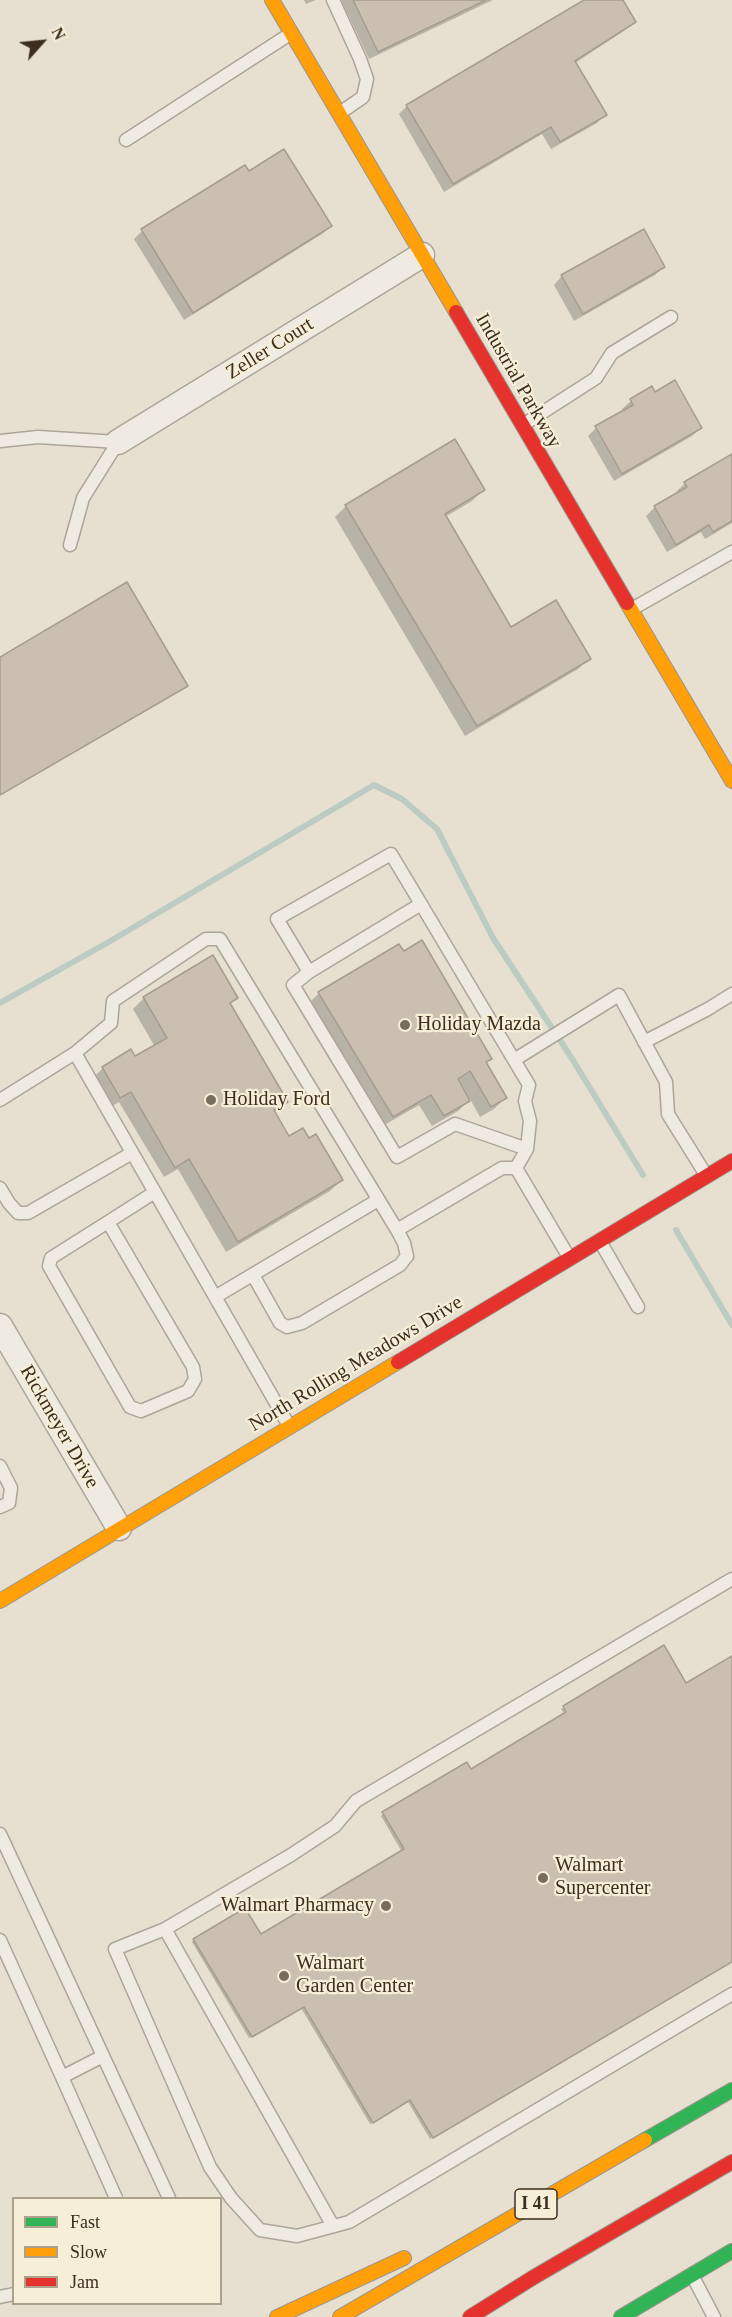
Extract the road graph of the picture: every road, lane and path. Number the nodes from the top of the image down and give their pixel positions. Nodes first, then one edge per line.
1 (272, 0) edge
2 (333, 0) edge
3 (291, 33) junction
4 (339, 114) junction
5 (126, 140) dead end
6 (422, 255) junction
7 (671, 317) dead end
8 (522, 425) junction
9 (0, 441) edge
10 (118, 442) junction
11 (70, 545) dead end
12 (732, 552) edge
13 (631, 610) junction
14 (731, 777) edge
15 (421, 904) junction
16 (309, 972) junction
17 (732, 994) edge
18 (644, 1042) junction
19 (75, 1053) junction
20 (514, 1060) junction
21 (0, 1100) edge
22 (527, 1149) junction
23 (132, 1153) junction
24 (732, 1161) edge
25 (516, 1168) junction
26 (707, 1176) junction
27 (0, 1188) edge
28 (155, 1192) junction
29 (378, 1200) junction
30 (108, 1222) junction
31 (397, 1230) junction
32 (600, 1242) junction
33 (571, 1260) junction
34 (254, 1275) junction
35 (215, 1297) junction
36 (638, 1307) dead end
37 (0, 1326) edge
38 (289, 1426) junction
39 (0, 1466) edge
40 (0, 1507) edge
41 (119, 1528) junction
42 (732, 1580) edge
43 (0, 1601) edge
44 (0, 1834) edge
45 (165, 1929) junction
46 (0, 1940) edge
47 (732, 1994) edge
48 (103, 2056) junction
49 (62, 2077) junction
50 (732, 2090) edge
51 (732, 2162) edge
52 (591, 2172) junction
53 (115, 2197) edge
54 (168, 2197) edge
55 (333, 2226) junction
56 (454, 2235) dead end
57 (732, 2251) edge
58 (411, 2255) dead end
59 (692, 2275) junction
60 (534, 2277) junction
61 (277, 2317) edge
62 (340, 2317) edge
63 (470, 2317) edge
64 (480, 2317) edge
65 (621, 2317) edge
66 (714, 2317) edge

1 - 3 main road, Industrial Parkway
2 - 4 lane
3 - 4 main road, Industrial Parkway
3 - 5 lane
4 - 6 main road, Industrial Parkway
6 - 8 main road, Industrial Parkway
6 - 10 street, Zeller Court
7 - 8 lane
8 - 13 main road, Industrial Parkway
9 - 10 lane
10 - 11 lane
12 - 13 lane
13 - 14 main road, Industrial Parkway
15 - 16 lane
15 - 16 lane
15 - 20 lane
16 - 22 lane
17 - 18 lane
18 - 20 lane
18 - 26 lane
19 - 21 lane
19 - 23 lane
19 - 29 lane
20 - 22 lane
22 - 25 lane
23 - 27 lane
23 - 28 lane
24 - 26 main road, North Rolling Meadows Drive
25 - 31 lane
25 - 33 lane
26 - 32 main road, North Rolling Meadows Drive
28 - 30 lane
28 - 35 lane
29 - 31 lane
29 - 34 lane
30 - 30 lane
31 - 34 lane
32 - 33 main road, North Rolling Meadows Drive
32 - 36 lane
33 - 38 main road, North Rolling Meadows Drive
34 - 35 lane
35 - 38 lane
37 - 41 street, Rickmeyer Drive
38 - 41 main road, North Rolling Meadows Drive
39 - 40 lane
41 - 43 main road, North Rolling Meadows Drive
42 - 45 lane
44 - 48 lane
45 - 55 lane
45 - 55 lane
46 - 49 lane
47 - 55 lane
48 - 49 lane
48 - 54 lane
49 - 53 lane
50 - 52 main road, I 41
51 - 60 main road
52 - 56 main road
52 - 62 main road, I 41
57 - 59 main road
58 - 61 main road
59 - 65 main road
59 - 66 lane
60 - 63 main road
60 - 64 main road

